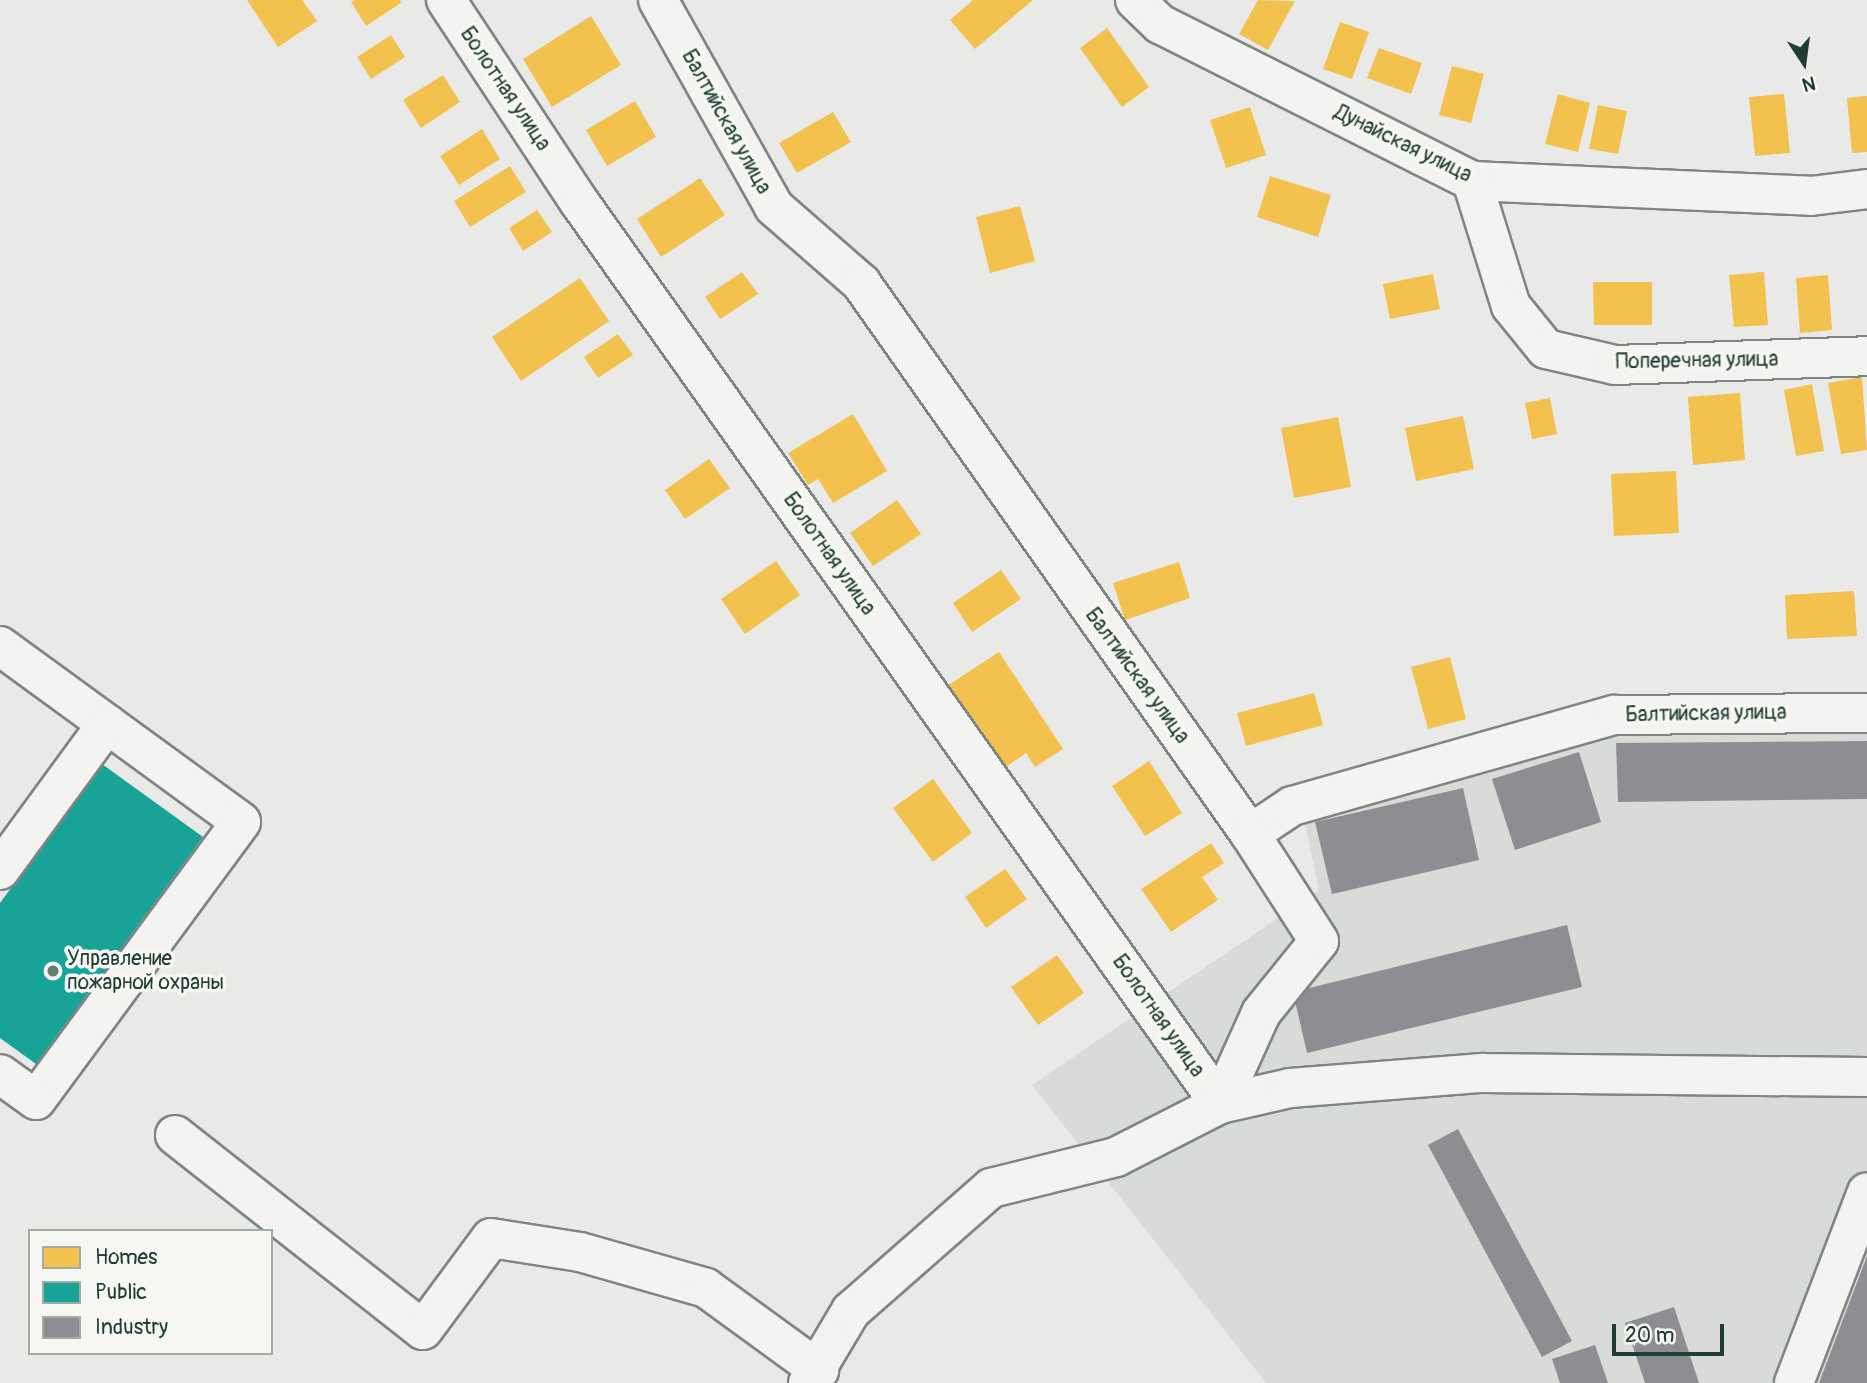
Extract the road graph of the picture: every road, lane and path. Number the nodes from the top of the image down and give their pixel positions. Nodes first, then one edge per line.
1 (446, 0) edge
2 (658, 0) edge
3 (1135, 0) edge
4 (1472, 181) junction
5 (1867, 189) edge
6 (1867, 356) edge
7 (0, 646) edge
8 (1867, 713) edge
9 (107, 724) junction
10 (1250, 834) junction
11 (0, 870) edge
12 (0, 1074) edge
13 (1867, 1077) edge
14 (1220, 1104) junction
15 (174, 1135) dead end
16 (1867, 1192) edge
17 (813, 1376) edge
18 (1794, 1383) edge

1 - 14 street, Болотная улица
2 - 10 street, Балтийская улица
3 - 4 street, Дунайская улица
4 - 5 street, Дунайская улица
4 - 6 street, Поперечная улица
7 - 9 street
8 - 10 street, Балтийская улица
9 - 11 street
9 - 12 street
10 - 14 street
13 - 14 street
14 - 17 street
15 - 17 street
16 - 18 street

